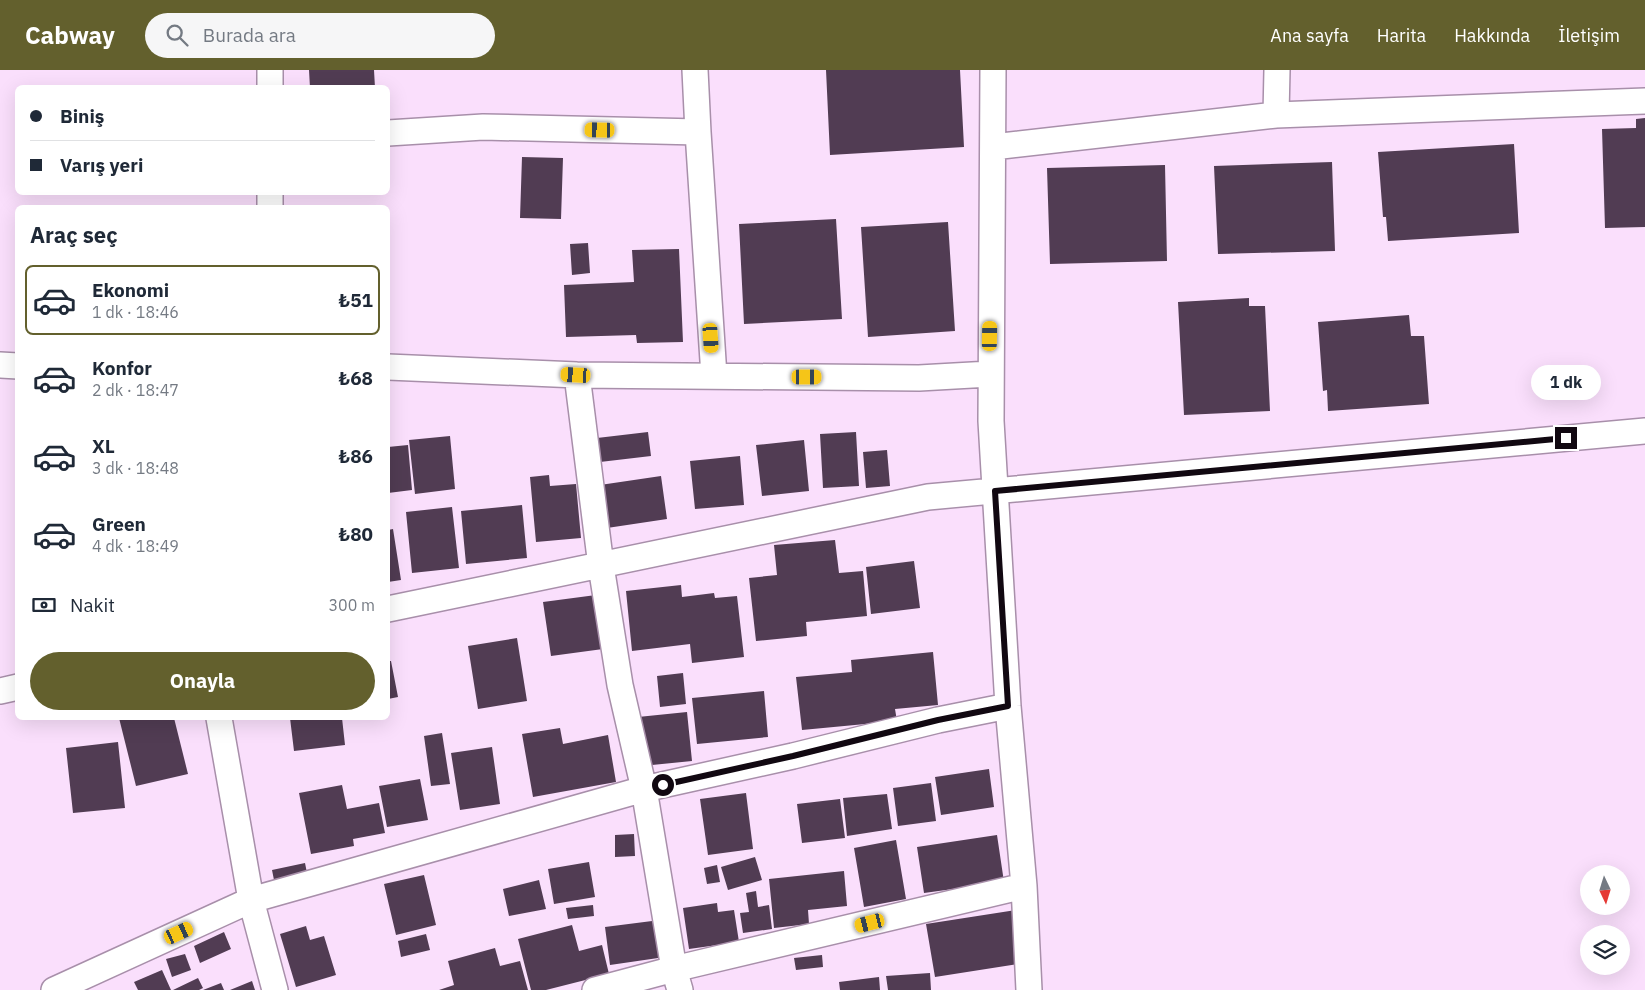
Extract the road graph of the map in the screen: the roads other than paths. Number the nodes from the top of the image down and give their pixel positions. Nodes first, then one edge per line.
1 (270, 70) edge
2 (696, 70) edge
3 (993, 70) edge
4 (1277, 70) edge
5 (270, 85) edge
6 (1645, 101) edge
7 (1276, 115) junction
8 (698, 132) junction
9 (390, 133) edge
10 (993, 147) junction
11 (0, 365) edge
12 (15, 366) edge
13 (390, 367) edge
14 (990, 374) junction
15 (576, 375) junction
16 (714, 376) junction
17 (1645, 431) edge
18 (995, 491) junction
19 (601, 566) junction
20 (390, 609) edge
21 (15, 688) edge
22 (0, 691) edge
23 (1008, 706) junction
24 (220, 720) edge
25 (644, 789) junction
26 (1024, 886) junction
27 (251, 900) junction
28 (677, 980) edge
29 (54, 990) edge
30 (275, 990) edge
31 (595, 990) edge
32 (1029, 990) edge

1 - 5 street
2 - 8 street
3 - 10 street
4 - 7 street
6 - 7 street
7 - 10 street
8 - 9 street
8 - 16 street
10 - 14 street
11 - 12 street
13 - 15 street
14 - 16 street
14 - 18 street
15 - 16 street
15 - 19 street
17 - 18 street
18 - 19 street
18 - 23 street
19 - 20 street
19 - 25 street
21 - 22 street
23 - 25 street
23 - 26 street
24 - 27 street
25 - 27 street
25 - 28 street
26 - 28 street
26 - 32 street
27 - 29 street
27 - 30 street
28 - 31 street

